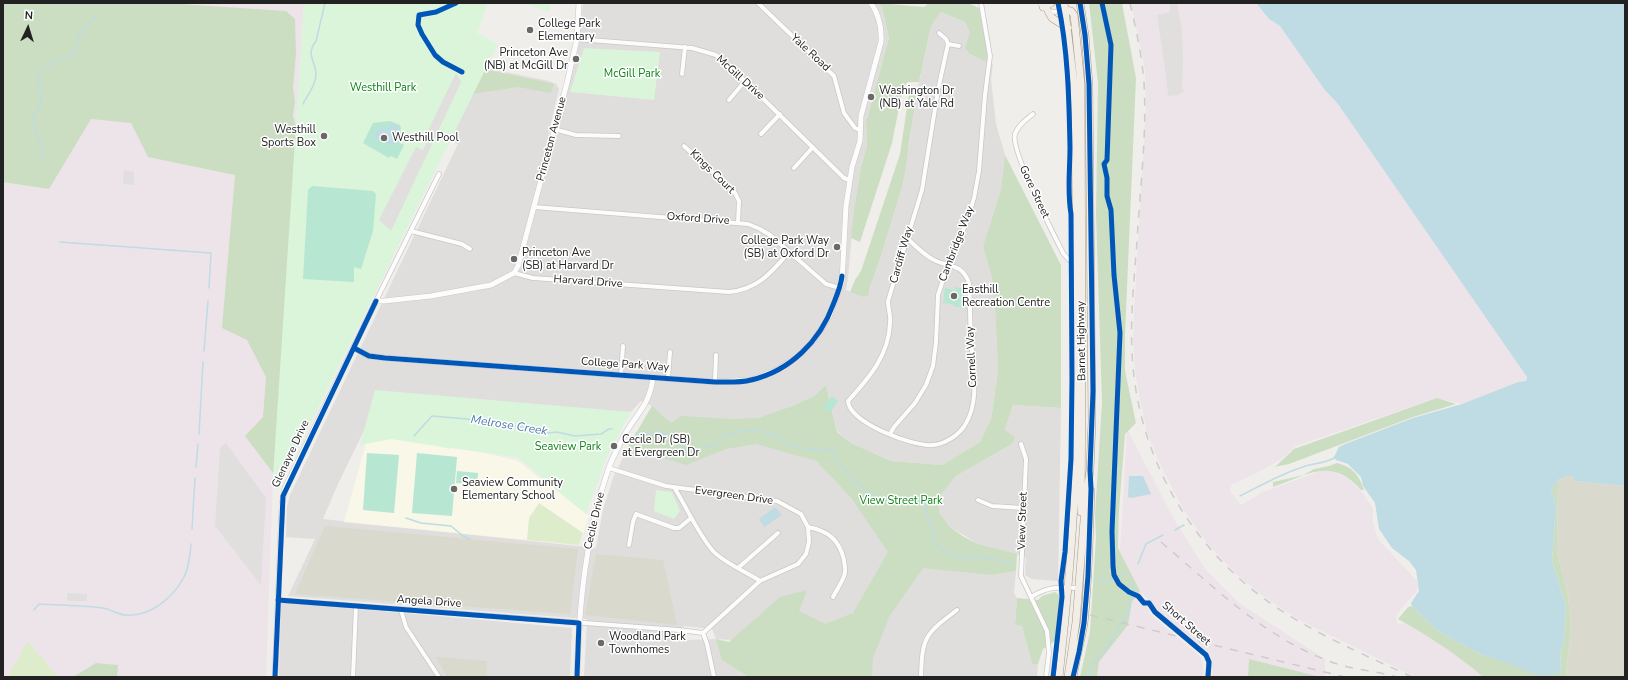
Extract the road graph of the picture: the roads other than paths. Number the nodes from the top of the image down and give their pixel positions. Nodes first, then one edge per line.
1 (579, 3) edge
2 (758, 3) edge
3 (871, 3) edge
4 (981, 3) edge
5 (1051, 3) edge
6 (1069, 3) edge
7 (1080, 3) edge
8 (1043, 7) edge
9 (1065, 7) edge
10 (1068, 28) junction
11 (940, 33) dead end
12 (577, 39) junction
13 (948, 44) junction
14 (959, 46) dead end
15 (684, 47) junction
16 (682, 74) dead end
17 (745, 81) junction
18 (729, 100) dead end
19 (780, 114) junction
20 (1033, 114) dead end
21 (554, 129) junction
22 (860, 130) junction
23 (762, 134) dead end
24 (619, 136) dead end
25 (684, 146) dead end
26 (813, 147) junction
27 (794, 168) dead end
28 (439, 174) dead end
29 (850, 180) junction
30 (534, 208) junction
31 (738, 222) junction
32 (411, 231) junction
33 (907, 238) junction
34 (470, 249) dead end
35 (789, 252) junction
36 (1079, 262) junction
37 (948, 265) junction
38 (514, 273) junction
39 (840, 288) junction
40 (376, 301) junction
41 (623, 346) dead end
42 (354, 348) junction
43 (670, 352) dead end
44 (716, 355) dead end
45 (621, 375) junction
46 (654, 377) junction
47 (668, 378) junction
48 (715, 382) junction
49 (890, 434) junction
50 (1021, 444) dead end
51 (609, 468) junction
52 (1090, 470) junction
53 (674, 487) junction
54 (978, 500) dead end
55 (1023, 508) junction
56 (691, 518) junction
57 (808, 527) junction
58 (1083, 528) junction
59 (778, 534) dead end
60 (629, 546) dead end
61 (738, 568) junction
62 (760, 581) junction
63 (1068, 588) junction
64 (1079, 588) junction
65 (833, 597) dead end
66 (1031, 597) junction
67 (278, 600) junction
68 (1149, 603) dead end
69 (356, 606) junction
70 (401, 610) junction
71 (957, 610) dead end
72 (579, 623) junction
73 (703, 634) junction
74 (275, 677) edge
75 (353, 677) edge
76 (439, 677) edge
77 (576, 677) edge
78 (714, 677) edge
79 (921, 677) edge
80 (1046, 677) edge
81 (1059, 677) edge
82 (1068, 677) edge
83 (1073, 677) edge
84 (1208, 677) edge

1 - 12 street, Princeton Avenue
2 - 22 street, Yale Road
3 - 22 street, College Park Way
4 - 37 street, Cambridge Way
5 - 8 main road
6 - 9 main road
7 - 52 main road, Barnet Highway
8 - 9 street
8 - 10 main road
9 - 10 main road, Barnet Highway
9 - 36 main road
10 - 36 main road, Barnet Highway
11 - 13 street
12 - 15 street, McGill Drive
12 - 21 street, Princeton Avenue
13 - 14 street
13 - 33 street, Cardiff Way
15 - 16 street
15 - 17 street, McGill Drive
17 - 18 street
17 - 19 street, McGill Drive
19 - 23 street
19 - 26 street, McGill Drive
20 - 36 street, Gore Street
21 - 24 street
21 - 30 street, Princeton Avenue
22 - 29 street, College Park Way
25 - 31 street, Kings Court
26 - 27 street
26 - 29 street, McGill Drive
28 - 32 street, Glenayre Drive
29 - 39 street, College Park Way
30 - 31 street, Oxford Drive
30 - 38 street, Princeton Avenue
31 - 35 street, Oxford Drive
32 - 34 street
32 - 40 street, Glenayre Drive
33 - 37 street, Cornell Way
33 - 49 street, Cardiff Way
35 - 38 street, Harvard Drive
35 - 39 street, Oxford Drive
36 - 58 main road
36 - 63 main road, Barnet Highway
37 - 49 street, Cambridge Way
37 - 49 street, Cornell Way
38 - 40 street
39 - 48 street, College Park Way
40 - 42 street, Glenayre Drive
41 - 45 street
42 - 45 street, College Park Way
42 - 67 street, Glenayre Drive
43 - 47 street
44 - 48 street
45 - 46 street, College Park Way
46 - 47 street, College Park Way
46 - 51 street, Cecile Drive
47 - 48 street, College Park Way
50 - 55 street, View Street
51 - 53 street, Evergreen Drive
51 - 72 street, Cecile Drive
52 - 58 main road, Barnet Highway
52 - 83 main road, Barnet Highway
53 - 56 street, Evergreen Drive
53 - 57 street, Evergreen Drive
54 - 55 street
55 - 66 street, View Street
56 - 60 street
56 - 61 street, Evergreen Drive
57 - 62 street
57 - 65 street
58 - 64 main road, Barnet Highway
59 - 61 street
61 - 62 street, Evergreen Drive
62 - 73 street
63 - 64 street
63 - 66 street
63 - 81 main road, Barnet Highway
64 - 82 main road, Barnet Highway
66 - 80 street, View Street
67 - 69 street, Angela Drive
67 - 74 street, Glenayre Drive
68 - 84 street, Short Street
69 - 70 street, Angela Drive
69 - 75 street
70 - 72 street, Angela Drive
70 - 76 street
71 - 79 street
72 - 73 street, Angela Drive
72 - 77 street, Cecile Drive
73 - 78 street

